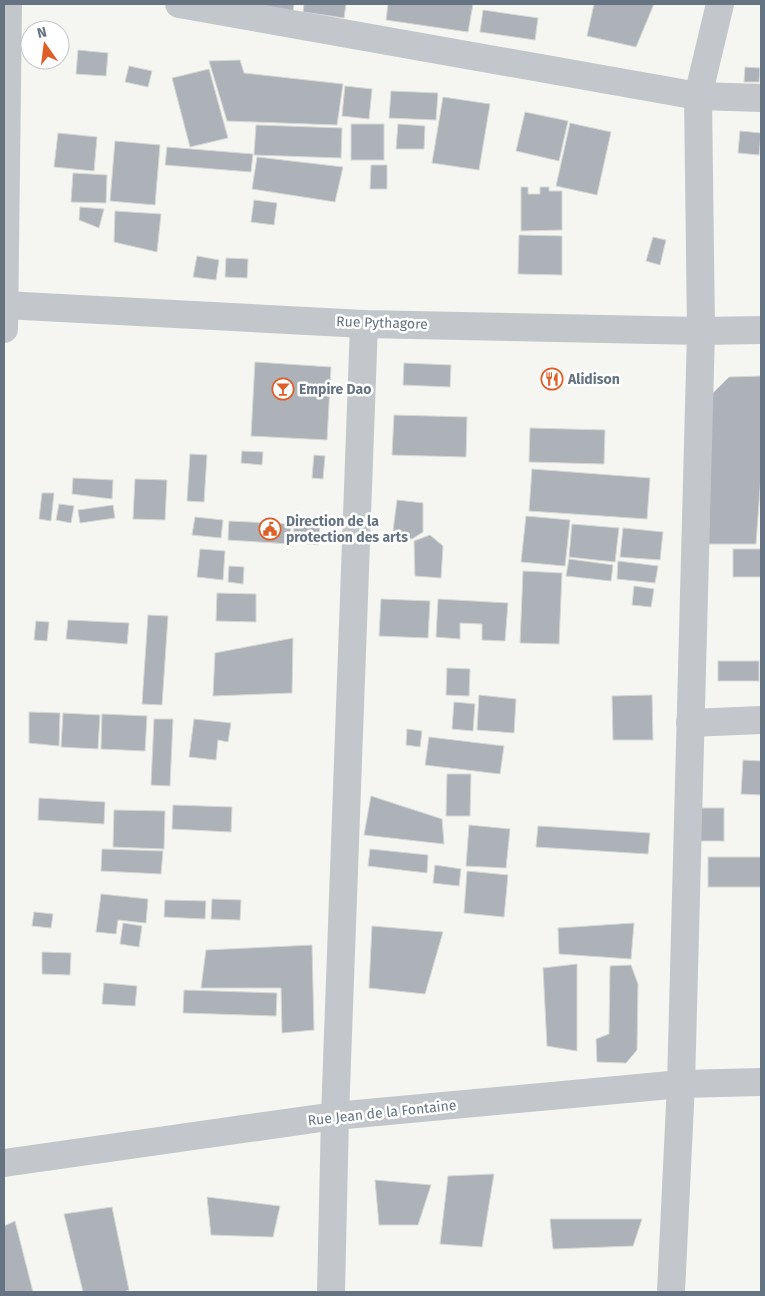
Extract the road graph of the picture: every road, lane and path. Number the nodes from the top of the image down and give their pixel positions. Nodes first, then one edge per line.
1 (8, 4) edge
2 (179, 4) edge
3 (720, 4) edge
4 (698, 96) junction
5 (761, 98) edge
6 (4, 313) edge
7 (364, 324) junction
8 (761, 330) edge
9 (701, 331) junction
10 (761, 720) edge
11 (690, 723) junction
12 (761, 1082) edge
13 (681, 1084) junction
14 (335, 1116) junction
15 (4, 1162) edge
16 (331, 1292) edge
17 (671, 1292) edge

1 - 6 street
2 - 4 street
3 - 4 street
4 - 5 street
4 - 9 street
6 - 7 street, Rue Pythagore
7 - 9 street, Rue Pythagore
7 - 14 street
8 - 9 street, Rue Pythagore
9 - 11 street
10 - 11 street
11 - 13 street
12 - 13 street, Rue Jean de la Fontaine
13 - 14 street, Rue Jean de la Fontaine
13 - 17 street
14 - 15 street, Rue Jean de la Fontaine
14 - 16 street

